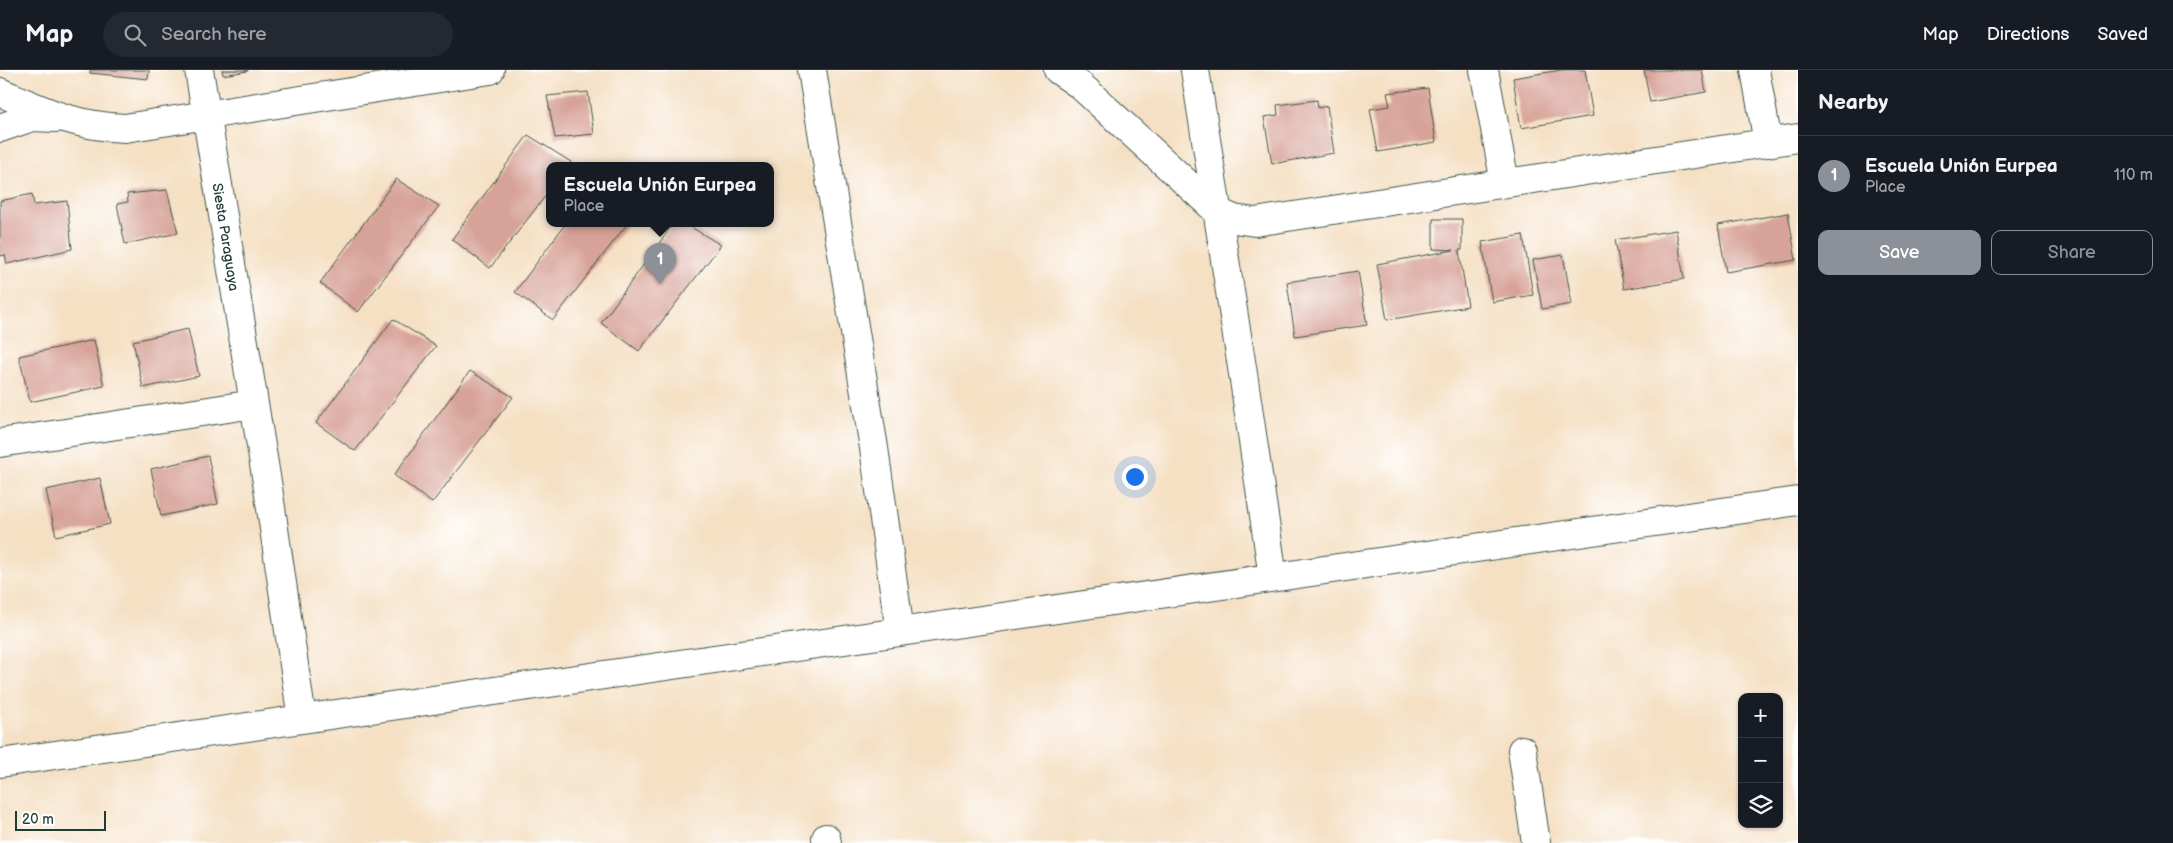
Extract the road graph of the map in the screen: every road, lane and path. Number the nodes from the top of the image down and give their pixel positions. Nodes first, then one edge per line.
1 (199, 70) edge
2 (490, 70) edge
3 (812, 70) edge
4 (1058, 70) edge
5 (1195, 70) edge
6 (1484, 70) edge
7 (1755, 70) edge
8 (0, 92) edge
9 (206, 115) junction
10 (58, 118) junction
11 (0, 128) edge
12 (1798, 138) edge
13 (1768, 142) junction
14 (1505, 183) junction
15 (1218, 212) junction
16 (254, 404) junction
17 (0, 442) edge
18 (1798, 501) edge
19 (1273, 577) junction
20 (900, 632) junction
21 (302, 719) junction
22 (1522, 750) dead end
23 (0, 764) edge
24 (1536, 843) edge

1 - 9 street, Siesta Paraguaya
2 - 9 street
3 - 20 street
4 - 15 street
5 - 15 street
6 - 14 street
7 - 13 street
8 - 10 street
9 - 10 street
9 - 16 street, Siesta Paraguaya
10 - 11 street
12 - 13 street
13 - 14 street
14 - 15 street
15 - 19 street
16 - 17 street
16 - 21 street, Siesta Paraguaya
18 - 19 street
19 - 20 street
20 - 21 street
21 - 23 street
22 - 24 street

